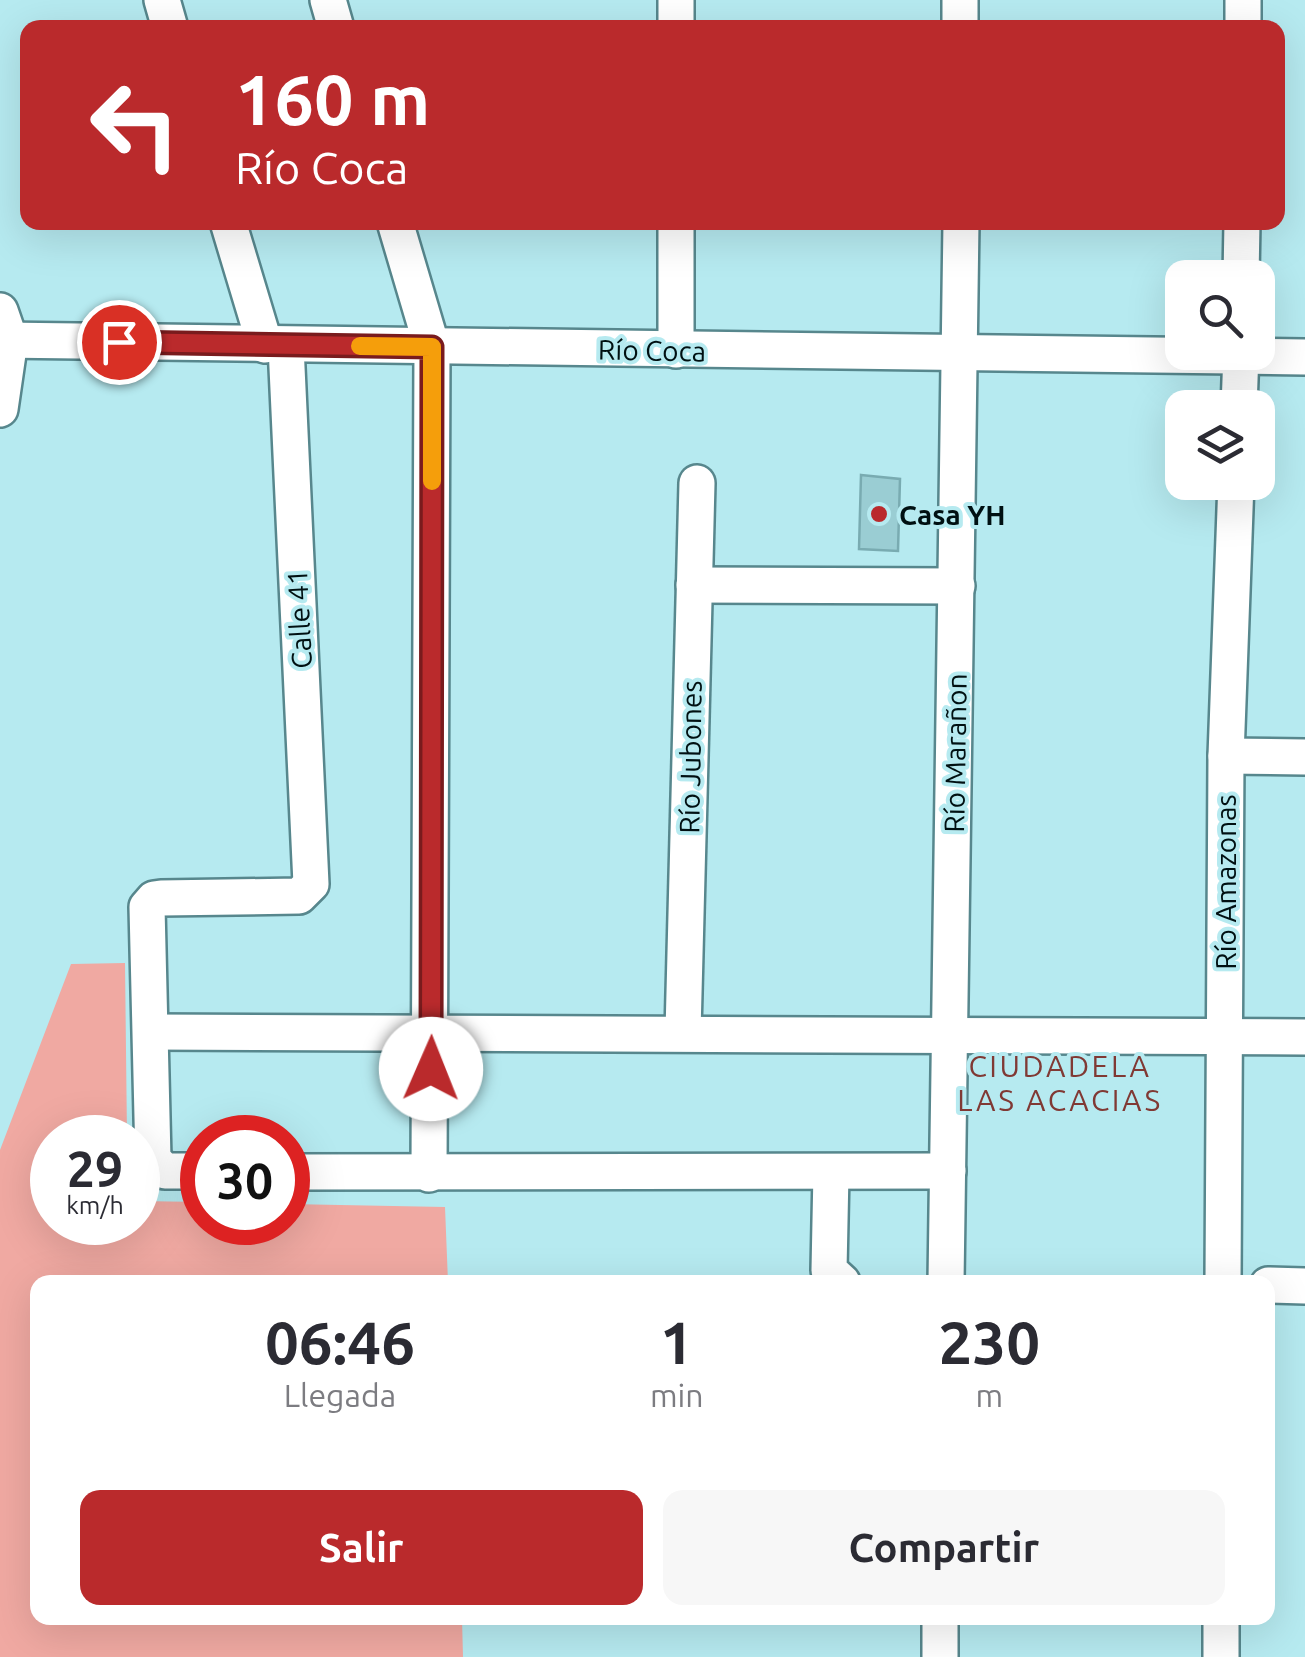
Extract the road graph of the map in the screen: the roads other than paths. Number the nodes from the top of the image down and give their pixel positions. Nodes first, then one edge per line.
1 (231, 230) edge
2 (397, 230) edge
3 (676, 230) edge
4 (961, 230) edge
5 (1242, 230) edge
6 (1241, 260) edge
7 (3, 331) edge
8 (276, 345) junction
9 (432, 347) junction
10 (676, 350) junction
11 (962, 353) junction
12 (1165, 354) edge
13 (1275, 356) edge
14 (1305, 357) edge
15 (0, 409) edge
16 (697, 483) dead end
17 (1235, 500) edge
18 (694, 585) junction
19 (957, 586) junction
20 (1226, 756) junction
21 (1305, 757) edge
22 (151, 1032) junction
23 (683, 1032) junction
24 (432, 1034) junction
25 (950, 1034) junction
26 (1224, 1036) junction
27 (1305, 1037) edge
28 (180, 1171) edge
29 (948, 1171) junction
30 (310, 1172) edge
31 (830, 1172) junction
32 (430, 1174) junction
33 (835, 1275) edge
34 (946, 1275) edge
35 (1223, 1275) edge
36 (1275, 1285) edge
37 (1305, 1286) edge
38 (940, 1625) edge
39 (1221, 1625) edge
40 (940, 1657) edge
41 (1220, 1657) edge

1 - 8 street, Calle 41
2 - 9 street
3 - 10 street
4 - 11 street, Río Marañon
5 - 6 street
7 - 8 street, Río Coca
7 - 15 street
8 - 9 street, Río Coca
8 - 22 street, Calle 41
9 - 10 street, Río Coca
9 - 24 street
10 - 11 street, Río Coca
11 - 12 street, Río Coca
11 - 19 street, Río Marañon
13 - 14 street, Río Coca
16 - 18 street, Río Jubones
17 - 20 street, Río Amazonas
18 - 19 street
18 - 23 street, Río Jubones
19 - 25 street, Río Marañon
20 - 21 street
20 - 26 street, Río Amazonas
22 - 24 street
22 - 28 street
23 - 24 street
23 - 25 street
24 - 32 street
25 - 26 street
25 - 29 street, Río Marañon
26 - 27 street
26 - 35 street, Río Amazonas
29 - 31 street
29 - 34 street, Río Marañon
30 - 32 street
31 - 32 street
31 - 33 street
36 - 37 street
38 - 40 street
39 - 41 street

